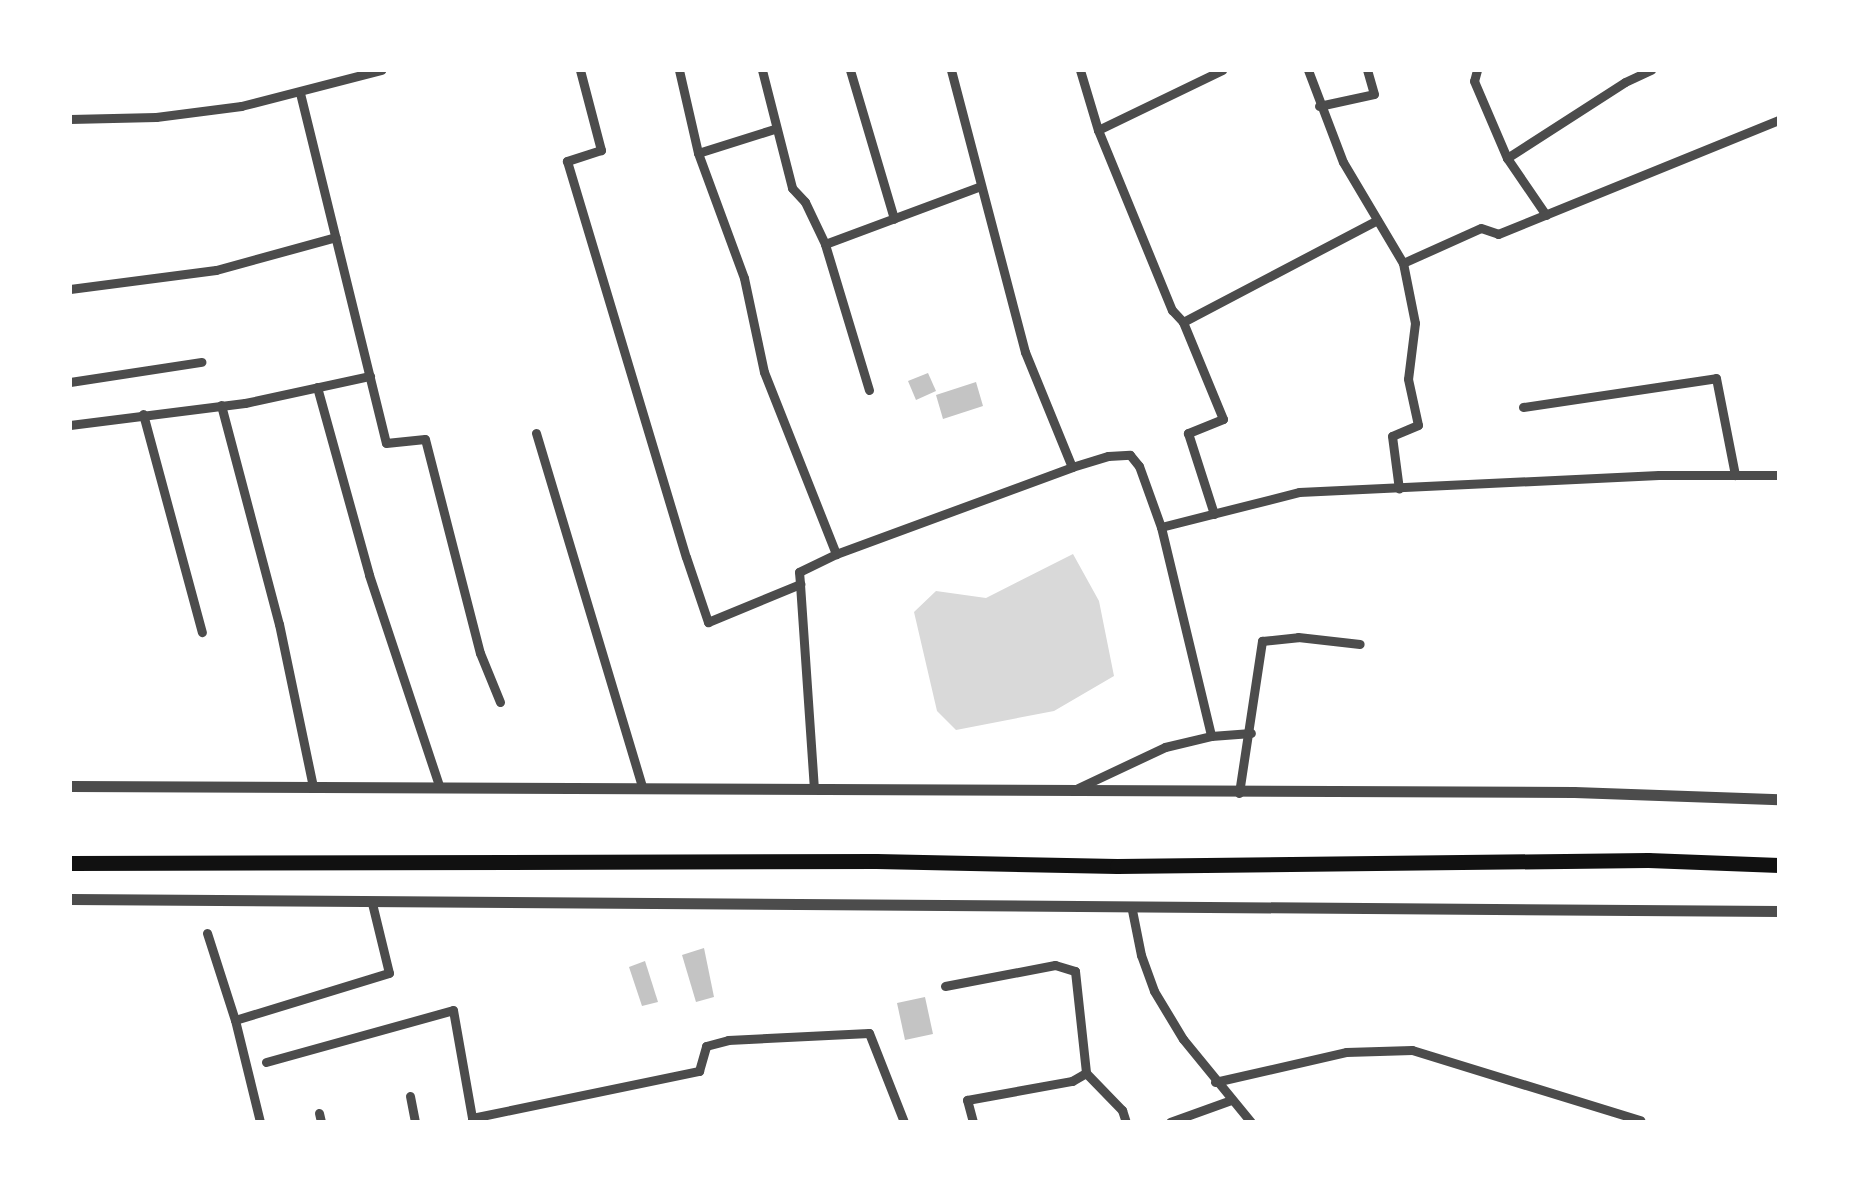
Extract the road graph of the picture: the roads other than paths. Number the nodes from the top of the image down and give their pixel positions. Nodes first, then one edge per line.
1 (381, 70) edge
2 (580, 70) edge
3 (679, 70) edge
4 (762, 70) edge
5 (850, 70) edge
6 (950, 70) edge
7 (1080, 70) edge
8 (1222, 70) edge
9 (1308, 70) edge
10 (1367, 70) edge
11 (1477, 70) edge
12 (1651, 70) edge
13 (300, 93) junction
14 (1319, 106) junction
15 (70, 120) edge
16 (1779, 120) edge
17 (774, 128) junction
18 (1098, 130) junction
19 (698, 153) junction
20 (1507, 158) junction
21 (981, 186) junction
22 (1546, 215) junction
23 (894, 218) junction
24 (1377, 220) junction
25 (336, 237) junction
26 (825, 244) junction
27 (1403, 263) junction
28 (70, 289) edge
29 (1183, 322) junction
30 (201, 362) dead end
31 (370, 376) junction
32 (70, 382) edge
33 (317, 387) junction
34 (869, 390) dead end
35 (222, 405) junction
36 (1522, 407) dead end
37 (143, 414) junction
38 (70, 425) edge
39 (536, 433) dead end
40 (1072, 467) junction
41 (1735, 475) junction
42 (1779, 475) edge
43 (1399, 489) junction
44 (1214, 514) junction
45 (1160, 527) junction
46 (836, 554) junction
47 (800, 584) junction
48 (202, 632) dead end
49 (1360, 644) dead end
50 (500, 702) dead end
51 (1250, 733) junction
52 (1211, 736) junction
53 (439, 785) junction
54 (70, 786) edge
55 (642, 786) junction
56 (313, 787) junction
57 (814, 787) junction
58 (1076, 789) junction
59 (1238, 793) junction
60 (1779, 799) edge
61 (70, 863) edge
62 (1779, 865) edge
63 (70, 899) edge
64 (372, 902) junction
65 (1132, 910) junction
66 (1779, 912) edge
67 (207, 934) dead end
68 (945, 986) dead end
69 (236, 1020) junction
70 (266, 1062) dead end
71 (1086, 1073) junction
72 (1216, 1082) junction
73 (410, 1096) dead end
74 (1230, 1100) junction
75 (472, 1120) edge
76 (1640, 1120) edge
77 (260, 1122) edge
78 (415, 1122) edge
79 (904, 1122) edge
80 (973, 1122) edge
81 (1126, 1122) edge
82 (1170, 1122) edge
83 (1251, 1122) edge

1 - 13 street
2 - 47 street
3 - 19 street
4 - 17 street
5 - 23 street
6 - 21 street
7 - 18 street
8 - 18 street
9 - 14 street
10 - 14 street
11 - 20 street
12 - 20 street
13 - 15 street
13 - 25 street
14 - 24 street
16 - 22 street
17 - 19 street
17 - 26 street
18 - 29 street
19 - 46 street
20 - 22 street
21 - 23 street
21 - 40 street
22 - 27 street
23 - 26 street
24 - 27 street
24 - 29 street
25 - 28 street
25 - 31 street
26 - 34 street
27 - 43 street
29 - 44 street
30 - 32 street
31 - 33 street
31 - 50 street
33 - 35 street
33 - 53 street
35 - 37 street
35 - 56 street
36 - 41 street
37 - 38 street
37 - 48 street
39 - 55 street
40 - 45 street
40 - 46 street
41 - 42 street
41 - 43 street
43 - 44 street
44 - 45 street
45 - 52 street
46 - 47 street
47 - 57 street
49 - 51 street
51 - 52 street
51 - 59 street
52 - 58 street
53 - 55 street
53 - 56 street
54 - 56 street
55 - 57 street
57 - 58 street
58 - 59 street
59 - 60 street
61 - 62 highway
63 - 64 street
64 - 65 street
64 - 69 street
65 - 66 street
65 - 72 street
67 - 69 street
68 - 71 street
69 - 77 street
70 - 75 street
71 - 80 street
71 - 81 street
72 - 74 street
72 - 76 street
73 - 78 street
74 - 82 street
74 - 83 street
75 - 79 street

